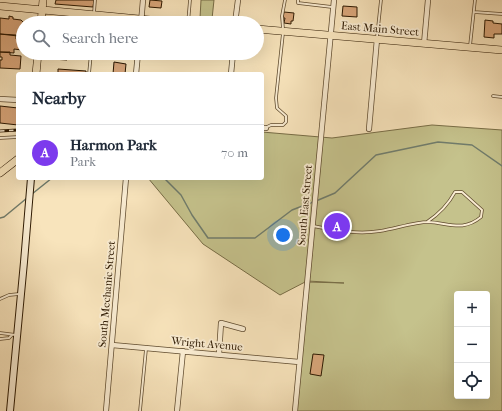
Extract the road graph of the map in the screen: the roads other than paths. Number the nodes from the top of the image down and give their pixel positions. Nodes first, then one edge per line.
1 (43, 0) edge
2 (95, 0) edge
3 (143, 0) edge
4 (190, 0) edge
5 (238, 0) edge
6 (285, 0) edge
7 (298, 0) edge
8 (334, 0) edge
9 (381, 0) edge
10 (428, 0) edge
11 (475, 0) edge
12 (0, 6) edge
13 (333, 7) junction
14 (42, 10) junction
15 (474, 12) junction
16 (502, 14) edge
17 (94, 15) junction
18 (42, 16) edge
19 (102, 16) edge
20 (141, 16) edge
21 (189, 16) edge
22 (236, 16) edge
23 (264, 30) edge
24 (284, 32) junction
25 (331, 35) junction
26 (377, 39) junction
27 (424, 44) junction
28 (470, 47) junction
29 (502, 50) edge
30 (37, 60) edge
31 (90, 60) edge
32 (137, 60) edge
33 (232, 60) edge
34 (36, 72) edge
35 (89, 72) edge
36 (136, 72) edge
37 (231, 72) edge
38 (493, 96) dead end
39 (502, 97) edge
40 (0, 99) edge
41 (16, 100) edge
42 (264, 128) edge
43 (369, 129) dead end
44 (16, 137) edge
45 (0, 138) edge
46 (16, 161) edge
47 (0, 173) edge
48 (31, 180) edge
49 (126, 180) edge
50 (427, 222) junction
51 (312, 226) junction
52 (21, 294) junction
53 (0, 300) edge
54 (243, 329) dead end
55 (0, 333) edge
56 (15, 335) junction
57 (0, 339) edge
58 (112, 345) junction
59 (146, 348) junction
60 (183, 351) junction
61 (220, 354) junction
62 (299, 362) junction
63 (10, 411) edge
64 (106, 411) edge
65 (140, 411) edge
66 (177, 411) edge
67 (294, 411) edge

1 - 14 main road
2 - 17 lane
3 - 20 street
4 - 21 lane
5 - 22 street
6 - 24 lane
7 - 13 lane
8 - 13 street, South East Street
9 - 26 lane
10 - 27 street
11 - 15 lane
12 - 14 main road
13 - 25 street, South East Street
14 - 17 main road
14 - 18 main road
15 - 16 lane
15 - 28 lane
17 - 19 main road
23 - 24 main road, East Main Street
24 - 25 main road, East Main Street
24 - 42 lane
25 - 26 main road, East Main Street
25 - 51 street, South East Street
26 - 27 main road, East Main Street
26 - 43 street
27 - 28 main road, East Main Street
28 - 29 main road, East Main Street
30 - 34 main road
31 - 35 lane
32 - 36 street
33 - 37 street
38 - 39 lane
40 - 41 street
44 - 45 lane
46 - 47 main road
48 - 52 street
49 - 58 street, South Mechanic Street
50 - 50 lane
50 - 51 lane
51 - 62 street, South East Street
52 - 53 lane
52 - 56 street
54 - 61 street
55 - 56 lane
56 - 57 lane
56 - 63 street
58 - 59 street, Wright Avenue
58 - 64 street, South Mechanic Street
59 - 60 street, Wright Avenue
59 - 65 lane
60 - 61 street, Wright Avenue
60 - 66 street
61 - 62 street, Wright Avenue
62 - 67 street, South East Street

